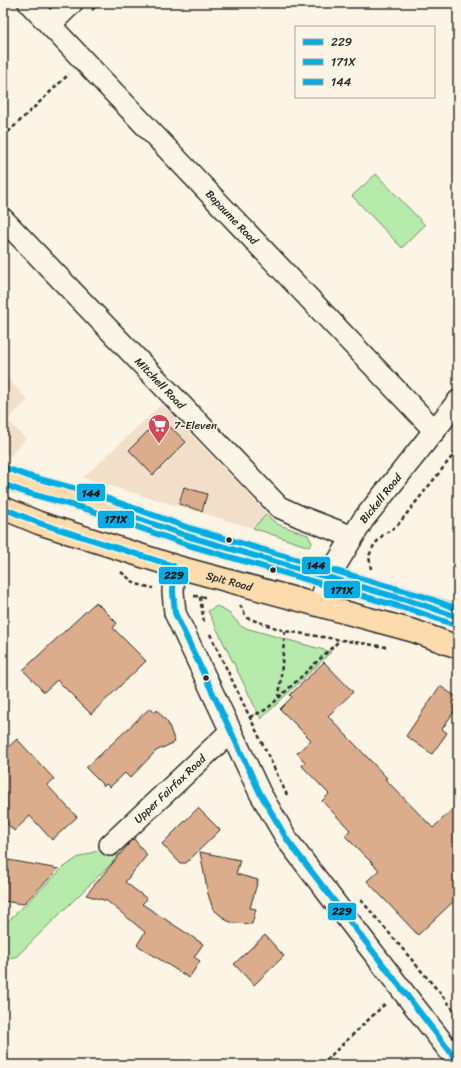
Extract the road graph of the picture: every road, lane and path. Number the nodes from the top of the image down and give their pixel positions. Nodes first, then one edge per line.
1 (29, 3) edge
2 (72, 3) edge
3 (50, 25) junction
4 (60, 83) dead end
5 (3, 137) edge
6 (3, 219) edge
7 (458, 402) edge
8 (435, 431) junction
9 (458, 449) edge
10 (4, 479) edge
11 (3, 508) edge
12 (353, 537) junction
13 (174, 566) junction
14 (378, 571) dead end
15 (120, 572) dead end
16 (328, 578) junction
17 (144, 587) dead end
18 (211, 596) dead end
19 (239, 604) dead end
20 (319, 605) junction
21 (458, 617) edge
22 (285, 631) junction
23 (340, 640) junction
24 (458, 647) edge
25 (392, 648) dead end
26 (278, 698) junction
27 (250, 717) junction
28 (230, 731) junction
29 (288, 796) dead end
30 (110, 846) dead end
31 (358, 897) dead end
32 (389, 1000) dead end
33 (458, 1016) edge
34 (458, 1062) edge
35 (321, 1065) edge

1 - 3 street, Bapaume Road
2 - 3 street
3 - 8 street, Bapaume Road
4 - 5 path
6 - 12 street, Mitchell Road
7 - 8 street, Bickell Road
8 - 12 street, Bickell Road
9 - 14 path
10 - 16 highway
11 - 13 highway, Spit Road
12 - 16 street, Bickell Road
13 - 20 highway, Spit Road
13 - 28 street
15 - 17 path
16 - 20 street, Bickell Road
16 - 21 highway
18 - 27 path
19 - 22 path
20 - 24 highway, Spit Road
22 - 23 path
22 - 26 path
23 - 25 path
23 - 26 path
26 - 27 path
27 - 29 path
28 - 30 street, Upper Fairfax Road
28 - 34 street
31 - 33 path
32 - 35 path

